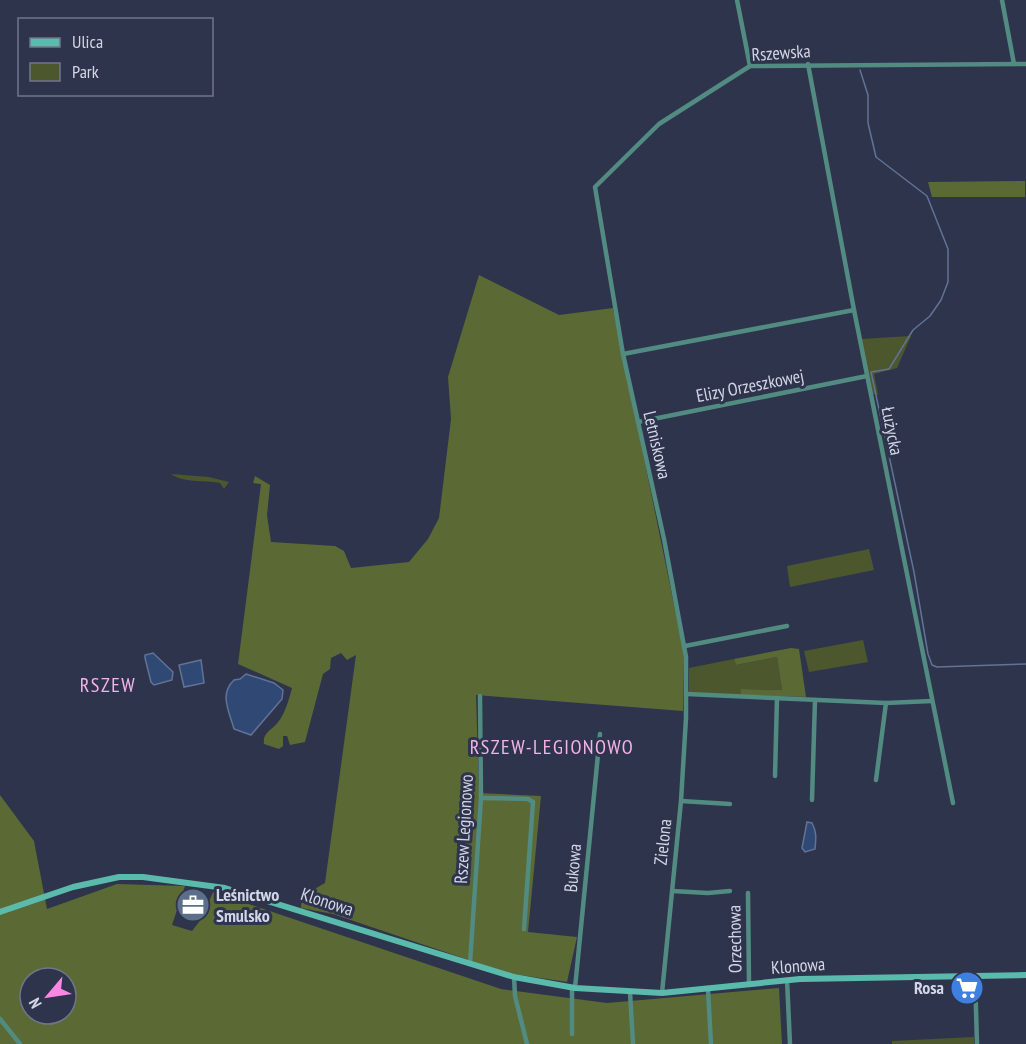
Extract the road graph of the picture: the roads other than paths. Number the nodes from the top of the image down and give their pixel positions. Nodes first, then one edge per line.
1 (737, 0) edge
2 (1002, 0) edge
3 (808, 64) junction
4 (1014, 64) junction
5 (1026, 64) edge
6 (750, 66) junction
7 (596, 201) joint
8 (854, 310) junction
9 (623, 354) junction
10 (867, 376) junction
11 (638, 422) junction
12 (787, 626) dead end
13 (684, 646) junction
14 (687, 694) junction
15 (480, 696) dead end
16 (777, 698) junction
17 (815, 700) junction
18 (932, 701) junction
19 (886, 703) junction
20 (600, 734) dead end
21 (562, 746) dead end
22 (598, 751) junction
23 (775, 776) dead end
24 (876, 780) dead end
25 (481, 798) junction
26 (812, 800) dead end
27 (681, 801) junction
28 (953, 803) dead end
29 (730, 804) dead end
30 (672, 891) junction
31 (730, 891) dead end
32 (748, 893) dead end
33 (0, 912) edge
34 (524, 930) dead end
35 (470, 963) junction
36 (975, 975) junction
37 (1026, 975) edge
38 (514, 977) junction
39 (787, 980) junction
40 (750, 985) junction
41 (573, 988) junction
42 (708, 989) junction
43 (630, 992) junction
44 (663, 993) junction
45 (0, 1019) edge
46 (2, 1025) edge
47 (572, 1034) dead end
48 (20, 1044) edge
49 (527, 1044) edge
50 (633, 1044) edge
51 (711, 1044) edge
52 (790, 1044) edge
53 (977, 1044) edge

1 - 6 street
2 - 4 street
3 - 4 street, Rszewska
3 - 6 street, Rszewska
3 - 8 street, Łużycka
4 - 5 street, Rszewska
6 - 7 street, Rszewska
7 - 9 street, Letniskowa
8 - 9 street
8 - 10 street, Łużycka
9 - 11 street, Letniskowa
10 - 11 street, Elizy Orzeszkowej
10 - 18 street, Łużycka
11 - 13 street, Letniskowa
12 - 13 street
13 - 14 street, Letniskowa
14 - 16 street
14 - 27 street, Zielona
15 - 25 street, Rszew Legionowo
16 - 17 street
16 - 23 street
17 - 19 street
17 - 26 street
18 - 19 street
18 - 28 street, Łużycka
19 - 24 street
20 - 22 street, Bukowa
21 - 22 street
22 - 41 street, Bukowa
25 - 34 street
25 - 35 street, Rszew Legionowo
27 - 29 street
27 - 30 street, Zielona
30 - 31 street
30 - 44 street, Zielona
32 - 40 street, Orzechowa
33 - 35 street, Klonowa
35 - 38 street, Klonowa
36 - 37 street, Klonowa
36 - 39 street, Klonowa
36 - 53 street
38 - 41 street, Klonowa
38 - 49 street
39 - 40 street, Klonowa
39 - 52 street
40 - 42 street, Klonowa
41 - 43 street, Klonowa
41 - 47 street
42 - 44 street, Klonowa
42 - 51 street
43 - 44 street, Klonowa
43 - 50 street
45 - 46 street
46 - 48 street

